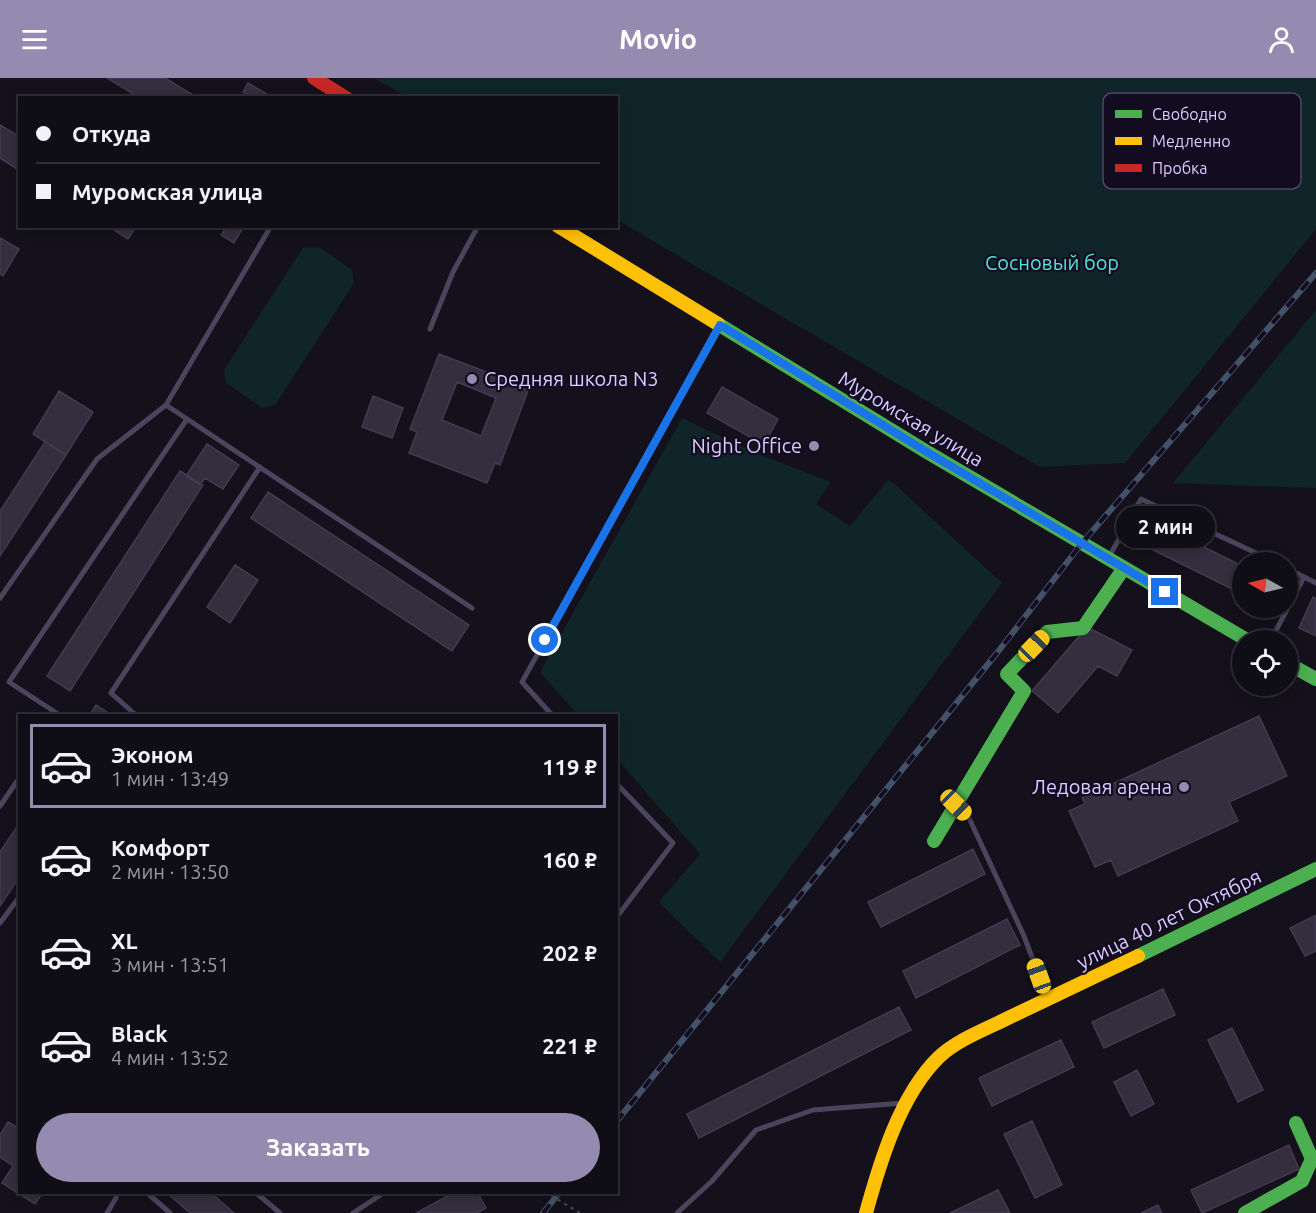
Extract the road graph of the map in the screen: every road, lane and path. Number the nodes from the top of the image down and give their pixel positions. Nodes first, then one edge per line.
1 (314, 78) edge
2 (343, 96) edge
3 (270, 228) edge
4 (477, 228) edge
5 (561, 228) edge
6 (720, 325) junction
7 (430, 329) dead end
8 (166, 405) junction
9 (187, 418) junction
10 (260, 467) junction
11 (1254, 552) edge
12 (1108, 559) junction
13 (1124, 568) junction
14 (1298, 574) edge
15 (1305, 577) junction
16 (1316, 583) edge
17 (0, 598) edge
18 (472, 608) dead end
19 (1276, 630) edge
20 (1232, 631) edge
21 (1298, 669) edge
22 (1316, 679) edge
23 (58, 714) edge
24 (135, 714) edge
25 (551, 714) edge
26 (18, 780) edge
27 (618, 785) edge
28 (956, 805) junction
29 (0, 806) edge
30 (934, 841) dead end
31 (1316, 869) edge
32 (18, 899) edge
33 (618, 915) edge
34 (0, 923) edge
35 (1039, 976) dead end
36 (908, 1102) junction
37 (1296, 1123) dead end
38 (116, 1194) edge
39 (148, 1194) edge
40 (257, 1194) edge
41 (382, 1194) edge
42 (548, 1194) edge
43 (107, 1213) edge
44 (170, 1213) edge
45 (280, 1213) edge
46 (353, 1213) edge
47 (580, 1213) edge
48 (677, 1213) edge
49 (866, 1213) edge
50 (1245, 1213) edge

1 - 2 main road
3 - 8 lane
4 - 7 lane
5 - 6 main road, Муромская улица
6 - 12 main road, Муромская улица
6 - 25 lane
8 - 9 lane
8 - 17 lane
9 - 10 lane
9 - 23 lane
10 - 18 lane
10 - 24 lane
11 - 12 lane
12 - 13 main road, Муромская улица
13 - 20 main road, Муромская улица
13 - 28 main road
14 - 15 lane
15 - 16 lane
15 - 19 lane
21 - 22 main road
26 - 29 lane
27 - 33 lane
28 - 30 main road
28 - 35 lane
31 - 36 main road, улица 40 лет Октября
32 - 34 lane
36 - 48 lane
36 - 49 main road, улица 40 лет Октября
37 - 50 main road
38 - 43 lane
39 - 44 lane
40 - 45 lane
41 - 46 lane
42 - 47 path

